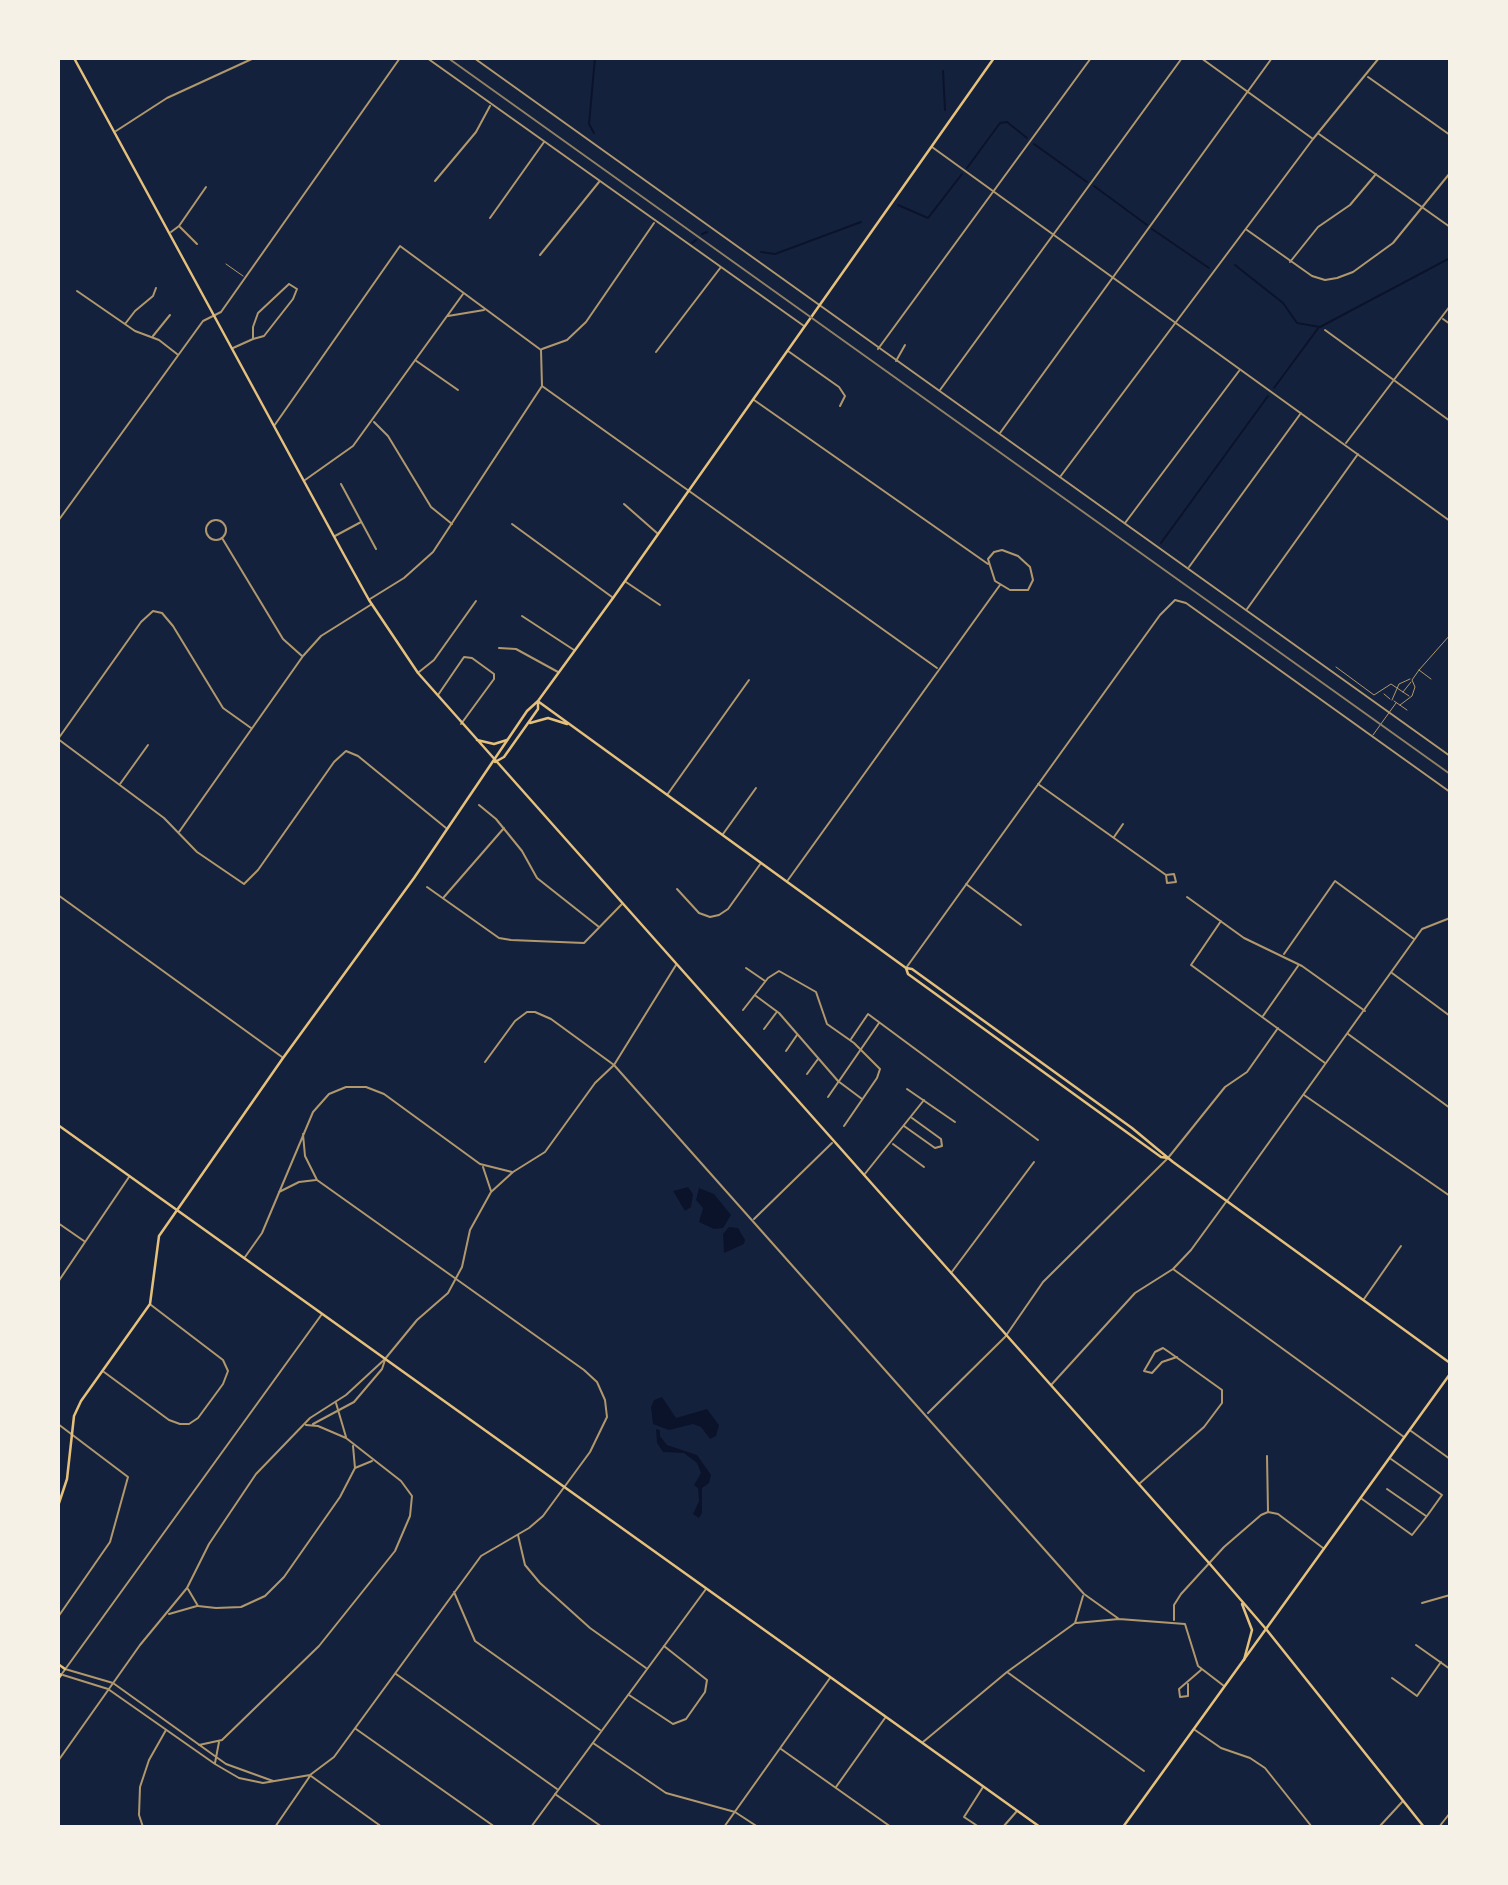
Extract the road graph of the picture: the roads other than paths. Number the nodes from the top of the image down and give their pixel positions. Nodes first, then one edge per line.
1 (74, 58) edge
2 (254, 58) edge
3 (400, 58) edge
4 (427, 58) edge
5 (474, 58) edge
6 (994, 58) edge
7 (1091, 58) edge
8 (1182, 58) edge
9 (1201, 58) edge
10 (1272, 58) edge
11 (1380, 58) edge
12 (1367, 76) junction
13 (1247, 92) junction
14 (491, 105) junction
15 (115, 132) junction
16 (1319, 134) junction
17 (1450, 135) edge
18 (1313, 139) junction
19 (544, 142) junction
20 (931, 146) junction
21 (1450, 173) edge
22 (1376, 174) junction
23 (435, 181) dead end
24 (599, 182) junction
25 (206, 187) dead end
26 (993, 191) junction
27 (1424, 208) junction
28 (490, 218) dead end
29 (655, 221) junction
30 (180, 226) junction
31 (1450, 227) edge
32 (1246, 230) junction
33 (170, 233) junction
34 (1053, 234) junction
35 (197, 244) dead end
36 (540, 255) dead end
37 (1289, 262) junction
38 (226, 264) dead end
39 (721, 267) junction
40 (245, 277) junction
41 (1113, 277) junction
42 (156, 288) dead end
43 (77, 291) dead end
44 (463, 293) junction
45 (820, 306) junction
46 (1450, 306) edge
47 (486, 310) junction
48 (170, 315) dead end
49 (212, 315) junction
50 (447, 316) junction
51 (1441, 318) junction
52 (1175, 323) junction
53 (125, 324) junction
54 (1450, 324) edge
55 (805, 326) junction
56 (1325, 330) dead end
57 (152, 337) junction
58 (253, 339) junction
59 (905, 345) dead end
60 (232, 349) junction
61 (541, 349) junction
62 (878, 349) junction
63 (788, 351) junction
64 (656, 352) dead end
65 (177, 355) junction
66 (415, 360) junction
67 (896, 361) junction
68 (1240, 370) junction
69 (1394, 381) junction
70 (542, 386) junction
71 (458, 390) dead end
72 (939, 390) junction
73 (753, 399) junction
74 (839, 406) dead end
75 (1301, 413) junction
76 (374, 422) junction
77 (1450, 422) edge
78 (274, 427) junction
79 (999, 434) junction
80 (1345, 444) junction
81 (1358, 454) junction
82 (1060, 478) junction
83 (304, 481) junction
84 (341, 484) dead end
85 (689, 491) junction
86 (624, 505) dead end
87 (58, 521) edge
88 (1450, 521) edge
89 (362, 522) junction
90 (1124, 523) junction
91 (512, 524) dead end
92 (453, 525) junction
93 (658, 533) junction
94 (334, 536) junction
95 (222, 538) junction
96 (376, 549) dead end
97 (988, 564) junction
98 (1188, 568) junction
99 (624, 580) junction
100 (1000, 585) junction
101 (613, 598) junction
102 (369, 600) junction
103 (476, 601) dead end
104 (372, 604) junction
105 (660, 605) dead end
106 (1247, 610) junction
107 (522, 616) dead end
108 (1450, 635) edge
109 (499, 648) dead end
110 (574, 651) junction
111 (303, 656) junction
112 (1336, 667) dead end
113 (937, 668) junction
114 (1419, 670) junction
115 (418, 673) junction
116 (559, 673) junction
117 (1431, 679) dead end
118 (750, 680) dead end
119 (1412, 680) junction
120 (1396, 687) junction
121 (1403, 692) junction
122 (1384, 694) dead end
123 (438, 696) junction
124 (1411, 698) junction
125 (1392, 700) junction
126 (538, 701) junction
127 (1396, 703) junction
128 (1400, 705) junction
129 (1407, 710) dead end
130 (461, 724) junction
131 (527, 724) junction
132 (573, 726) junction
133 (251, 728) junction
134 (474, 738) junction
135 (58, 739) edge
136 (508, 740) junction
137 (1368, 743) dead end
138 (148, 745) dead end
139 (1450, 756) edge
140 (495, 762) junction
141 (1038, 784) junction
142 (120, 785) junction
143 (756, 788) dead end
144 (1450, 792) edge
145 (667, 796) junction
146 (479, 805) dead end
147 (1123, 824) dead end
148 (504, 828) junction
149 (447, 829) junction
150 (178, 832) junction
151 (722, 835) junction
152 (1113, 838) junction
153 (762, 863) junction
154 (1166, 875) dead end
155 (787, 881) junction
156 (967, 884) junction
157 (427, 887) dead end
158 (677, 889) dead end
159 (58, 895) edge
160 (1187, 897) dead end
161 (444, 898) junction
162 (622, 904) junction
163 (1450, 918) edge
164 (1221, 921) junction
165 (1021, 925) dead end
166 (599, 928) junction
167 (1415, 939) junction
168 (1283, 955) junction
169 (1299, 964) junction
170 (676, 965) junction
171 (746, 968) dead end
172 (905, 968) junction
173 (1392, 973) junction
174 (765, 982) junction
175 (754, 994) junction
176 (743, 1010) dead end
177 (1365, 1011) junction
178 (777, 1012) junction
179 (1450, 1016) edge
180 (1262, 1017) junction
181 (879, 1022) junction
182 (1278, 1028) junction
183 (764, 1029) dead end
184 (1348, 1034) junction
185 (797, 1035) junction
186 (850, 1040) junction
187 (858, 1049) junction
188 (786, 1051) dead end
189 (283, 1058) junction
190 (818, 1059) junction
191 (485, 1062) dead end
192 (1326, 1063) junction
193 (614, 1065) junction
194 (807, 1074) dead end
195 (838, 1082) junction
196 (908, 1089) dead end
197 (1303, 1094) junction
198 (828, 1097) dead end
199 (863, 1099) junction
200 (924, 1100) junction
201 (1450, 1108) edge
202 (911, 1118) junction
203 (955, 1122) dead end
204 (58, 1125) edge
205 (844, 1126) dead end
206 (904, 1126) junction
207 (303, 1134) junction
208 (1038, 1140) dead end
209 (832, 1143) junction
210 (892, 1143) junction
211 (1168, 1158) junction
212 (1034, 1162) dead end
213 (482, 1165) junction
214 (924, 1167) dead end
215 (513, 1172) junction
216 (864, 1176) junction
217 (130, 1177) junction
218 (317, 1180) junction
219 (279, 1192) junction
220 (491, 1192) junction
221 (1450, 1196) edge
222 (1227, 1201) junction
223 (177, 1209) junction
224 (753, 1220) junction
225 (58, 1223) edge
226 (85, 1241) junction
227 (1401, 1246) dead end
228 (245, 1257) junction
229 (1173, 1269) junction
230 (951, 1274) junction
231 (456, 1280) junction
232 (58, 1282) edge
233 (1364, 1300) junction
234 (150, 1304) junction
235 (322, 1314) junction
236 (1005, 1337) junction
237 (1177, 1357) junction
238 (385, 1359) junction
239 (1450, 1363) edge
240 (103, 1371) junction
241 (1450, 1374) edge
242 (1050, 1386) junction
243 (335, 1402) junction
244 (340, 1410) junction
245 (927, 1413) junction
246 (58, 1424) edge
247 (305, 1425) junction
248 (1410, 1430) junction
249 (71, 1433) junction
250 (346, 1438) junction
251 (1404, 1438) junction
252 (353, 1446) junction
253 (1267, 1457) dead end
254 (1390, 1458) junction
255 (1450, 1459) edge
256 (373, 1461) junction
257 (355, 1468) junction
258 (1138, 1485) junction
259 (564, 1487) junction
260 (1387, 1489) dead end
261 (1361, 1499) junction
262 (58, 1506) edge
263 (1268, 1512) junction
264 (1427, 1516) junction
265 (518, 1535) junction
266 (1325, 1549) junction
267 (1209, 1563) junction
268 (187, 1588) junction
269 (706, 1588) junction
270 (454, 1592) junction
271 (1084, 1594) junction
272 (1450, 1595) edge
273 (1241, 1601) junction
274 (1422, 1603) dead end
275 (198, 1606) junction
276 (169, 1614) junction
277 (58, 1617) edge
278 (1119, 1619) junction
279 (1174, 1621) junction
280 (1075, 1623) junction
281 (1266, 1629) junction
282 (1416, 1645) dead end
283 (664, 1646) junction
284 (1244, 1660) junction
285 (1441, 1662) junction
286 (58, 1664) edge
287 (65, 1669) junction
288 (647, 1669) junction
289 (1450, 1669) edge
290 (1202, 1670) junction
291 (1007, 1672) junction
292 (59, 1674) edge
293 (395, 1674) junction
294 (831, 1677) junction
295 (1392, 1678) dead end
296 (58, 1679) edge
297 (113, 1683) junction
298 (1188, 1684) dead end
299 (1224, 1687) junction
300 (108, 1689) junction
301 (628, 1695) junction
302 (886, 1717) junction
303 (355, 1728) junction
304 (167, 1729) junction
305 (1194, 1730) junction
306 (601, 1731) junction
307 (219, 1742) junction
308 (593, 1743) junction
309 (923, 1743) junction
310 (199, 1745) junction
311 (780, 1748) junction
312 (216, 1758) junction
313 (58, 1761) edge
314 (215, 1764) junction
315 (1144, 1771) dead end
316 (310, 1775) junction
317 (274, 1781) junction
318 (984, 1786) junction
319 (836, 1787) junction
320 (558, 1789) junction
321 (555, 1794) junction
322 (1402, 1801) junction
323 (1017, 1810) junction
324 (735, 1812) junction
325 (1450, 1813) edge
326 (143, 1827) edge
327 (276, 1827) edge
328 (382, 1827) edge
329 (495, 1827) edge
330 (531, 1827) edge
331 (602, 1827) edge
332 (724, 1827) edge
333 (758, 1827) edge
334 (891, 1827) edge
335 (979, 1827) edge
336 (1003, 1827) edge
337 (1041, 1827) edge
338 (1123, 1827) edge
339 (1312, 1827) edge
340 (1378, 1827) edge
341 (1424, 1827) edge
342 (1439, 1827) edge

1 - 15 main road
2 - 15 street
3 - 40 street
4 - 14 street
5 - 45 street
6 - 20 main road
7 - 26 street
8 - 34 street
9 - 13 street
10 - 13 street
11 - 12 street
12 - 16 street
12 - 17 street
13 - 18 street
13 - 41 street
14 - 19 street
14 - 23 street
15 - 33 main road
16 - 18 street
16 - 22 street
18 - 32 street
19 - 24 street
19 - 28 street
20 - 26 street
20 - 45 main road
21 - 27 street
22 - 27 street
22 - 37 street
24 - 29 street
24 - 36 street
25 - 30 street
26 - 34 street
26 - 62 street
27 - 31 street
27 - 37 street
29 - 39 street
29 - 61 street
30 - 33 street
30 - 35 street
32 - 37 street
32 - 52 street
33 - 49 main road
34 - 41 street
34 - 72 street
38 - 40 street
39 - 55 street
39 - 64 street
40 - 49 street
41 - 52 street
41 - 79 street
42 - 53 street
43 - 53 street
44 - 47 street
44 - 50 street
44 - 78 street
45 - 55 main road
45 - 62 street
46 - 51 street
47 - 50 street
47 - 61 street
48 - 57 street
49 - 60 main road
49 - 65 street
50 - 66 street
51 - 54 street
51 - 69 street
52 - 68 street
52 - 82 street
53 - 57 street
55 - 63 main road
56 - 69 street
57 - 65 street
58 - 58 street
58 - 60 street
59 - 67 street
60 - 78 main road
61 - 70 street
62 - 67 street
63 - 73 main road
63 - 74 street
65 - 87 street
66 - 71 street
66 - 76 street
67 - 72 street
68 - 75 street
68 - 90 street
69 - 77 street
69 - 80 street
70 - 85 street
70 - 92 street
72 - 79 street
73 - 85 main road
73 - 97 street
75 - 80 street
75 - 98 street
76 - 83 street
76 - 92 street
78 - 83 main road
79 - 82 street
80 - 81 street
81 - 88 street
81 - 106 street
82 - 90 street
83 - 94 main road
84 - 89 street
85 - 93 main road
85 - 113 street
86 - 93 street
89 - 94 street
89 - 96 street
90 - 98 street
91 - 101 street
92 - 102 street
93 - 99 main road
94 - 102 main road
95 - 95 street
95 - 111 street
97 - 100 street
97 - 100 street
98 - 106 street
99 - 101 main road
99 - 105 street
100 - 113 street
101 - 110 main road
102 - 104 main road
103 - 115 street
104 - 111 street
104 - 115 main road
106 - 139 street
107 - 110 street
108 - 114 street
109 - 116 street
110 - 116 main road
111 - 133 street
112 - 120 street
113 - 155 street
114 - 117 street
114 - 119 street
115 - 123 main road
116 - 126 main road
118 - 145 street
119 - 120 street
119 - 121 street
119 - 124 street
120 - 121 street
120 - 125 street
121 - 124 street
122 - 125 street
123 - 130 main road
123 - 130 street
124 - 128 street
125 - 127 street
126 - 131 main road
126 - 132 main road
126 - 136 main road
127 - 128 street
127 - 137 street
128 - 129 street
130 - 134 main road
131 - 132 main road
131 - 140 main road
132 - 145 main road
133 - 135 street
133 - 150 street
134 - 136 main road
134 - 140 main road
135 - 142 street
136 - 140 main road
138 - 142 street
140 - 149 main road
140 - 162 main road
141 - 144 street
141 - 152 street
141 - 156 street
142 - 150 street
143 - 151 street
145 - 151 main road
146 - 148 street
147 - 152 street
148 - 161 street
148 - 166 street
149 - 150 street
149 - 189 main road
151 - 153 main road
152 - 154 street
153 - 155 main road
153 - 158 street
155 - 172 main road
156 - 165 street
156 - 172 street
157 - 161 street
159 - 189 street
160 - 164 street
161 - 166 street
162 - 166 street
162 - 170 main road
163 - 167 street
164 - 168 street
164 - 180 street
167 - 168 street
167 - 173 street
168 - 169 street
169 - 177 street
169 - 180 street
170 - 193 street
170 - 209 main road
171 - 174 street
172 - 211 main road
173 - 177 street
173 - 179 street
174 - 175 street
174 - 186 street
175 - 176 street
175 - 178 street
177 - 184 street
178 - 183 street
178 - 185 street
180 - 182 street
181 - 186 street
181 - 187 street
181 - 208 street
182 - 192 street
182 - 211 street
184 - 192 street
184 - 201 street
185 - 188 street
185 - 190 street
186 - 187 street
187 - 195 street
187 - 199 street
189 - 223 main road
190 - 194 street
190 - 195 street
191 - 193 street
192 - 197 street
193 - 215 street
193 - 224 street
195 - 198 street
195 - 199 street
196 - 200 street
197 - 221 street
197 - 222 street
199 - 205 street
200 - 202 street
200 - 203 street
202 - 206 street
202 - 206 street
204 - 217 main road
206 - 210 street
207 - 213 street
207 - 218 street
207 - 219 street
209 - 216 main road
209 - 224 street
210 - 214 street
210 - 216 street
211 - 222 main road
211 - 236 street
212 - 230 street
213 - 215 street
213 - 220 street
215 - 220 street
216 - 230 main road
217 - 223 main road
217 - 226 street
218 - 219 street
218 - 231 street
219 - 228 street
220 - 231 street
222 - 229 street
222 - 233 main road
223 - 228 main road
223 - 234 main road
224 - 245 street
225 - 226 street
226 - 232 street
227 - 233 street
228 - 235 main road
229 - 242 street
229 - 251 street
230 - 236 main road
231 - 238 street
231 - 259 street
233 - 239 main road
234 - 240 main road
234 - 240 street
235 - 238 main road
235 - 287 street
236 - 242 main road
236 - 245 street
237 - 237 street
237 - 258 street
238 - 243 street
238 - 244 street
238 - 259 main road
240 - 249 main road
241 - 248 main road
242 - 258 main road
243 - 244 street
243 - 247 street
244 - 247 street
244 - 250 street
245 - 271 street
246 - 249 street
247 - 250 street
247 - 268 street
248 - 251 main road
248 - 255 street
249 - 262 main road
249 - 277 street
250 - 252 street
251 - 254 main road
252 - 256 street
252 - 257 street
253 - 263 street
254 - 261 main road
254 - 264 street
256 - 257 street
256 - 307 street
257 - 275 street
258 - 267 main road
259 - 265 street
259 - 269 main road
260 - 264 street
261 - 264 street
261 - 266 main road
263 - 266 street
263 - 267 street
265 - 270 street
265 - 288 street
266 - 281 main road
267 - 273 main road
267 - 279 street
268 - 275 street
268 - 276 street
269 - 283 street
269 - 294 main road
270 - 293 street
270 - 306 street
271 - 278 street
271 - 280 street
272 - 274 street
273 - 281 main road
273 - 284 main road
275 - 276 street
276 - 297 street
278 - 279 street
278 - 280 street
279 - 290 street
280 - 291 street
281 - 284 main road
281 - 322 main road
282 - 285 street
283 - 288 street
283 - 301 street
284 - 299 main road
285 - 289 street
285 - 295 street
286 - 287 main road
287 - 292 street
287 - 297 street
288 - 301 street
290 - 298 street
290 - 299 street
291 - 309 street
291 - 315 street
292 - 296 main road
292 - 300 street
293 - 303 street
293 - 320 street
294 - 302 main road
294 - 311 street
297 - 300 street
297 - 310 street
299 - 305 main road
300 - 304 street
300 - 313 street
301 - 306 street
302 - 309 main road
302 - 319 street
303 - 316 street
303 - 329 street
304 - 314 street
304 - 326 street
305 - 338 main road
305 - 339 street
306 - 308 street
307 - 310 street
307 - 312 street
308 - 320 street
308 - 324 street
309 - 318 main road
310 - 312 street
311 - 319 street
311 - 324 street
312 - 314 street
312 - 317 street
314 - 317 street
316 - 317 street
316 - 327 street
316 - 328 street
318 - 323 main road
318 - 335 street
319 - 334 street
320 - 321 street
321 - 330 street
321 - 331 street
322 - 340 street
322 - 341 main road
323 - 336 street
323 - 337 main road
324 - 332 street
324 - 333 street
325 - 342 street

